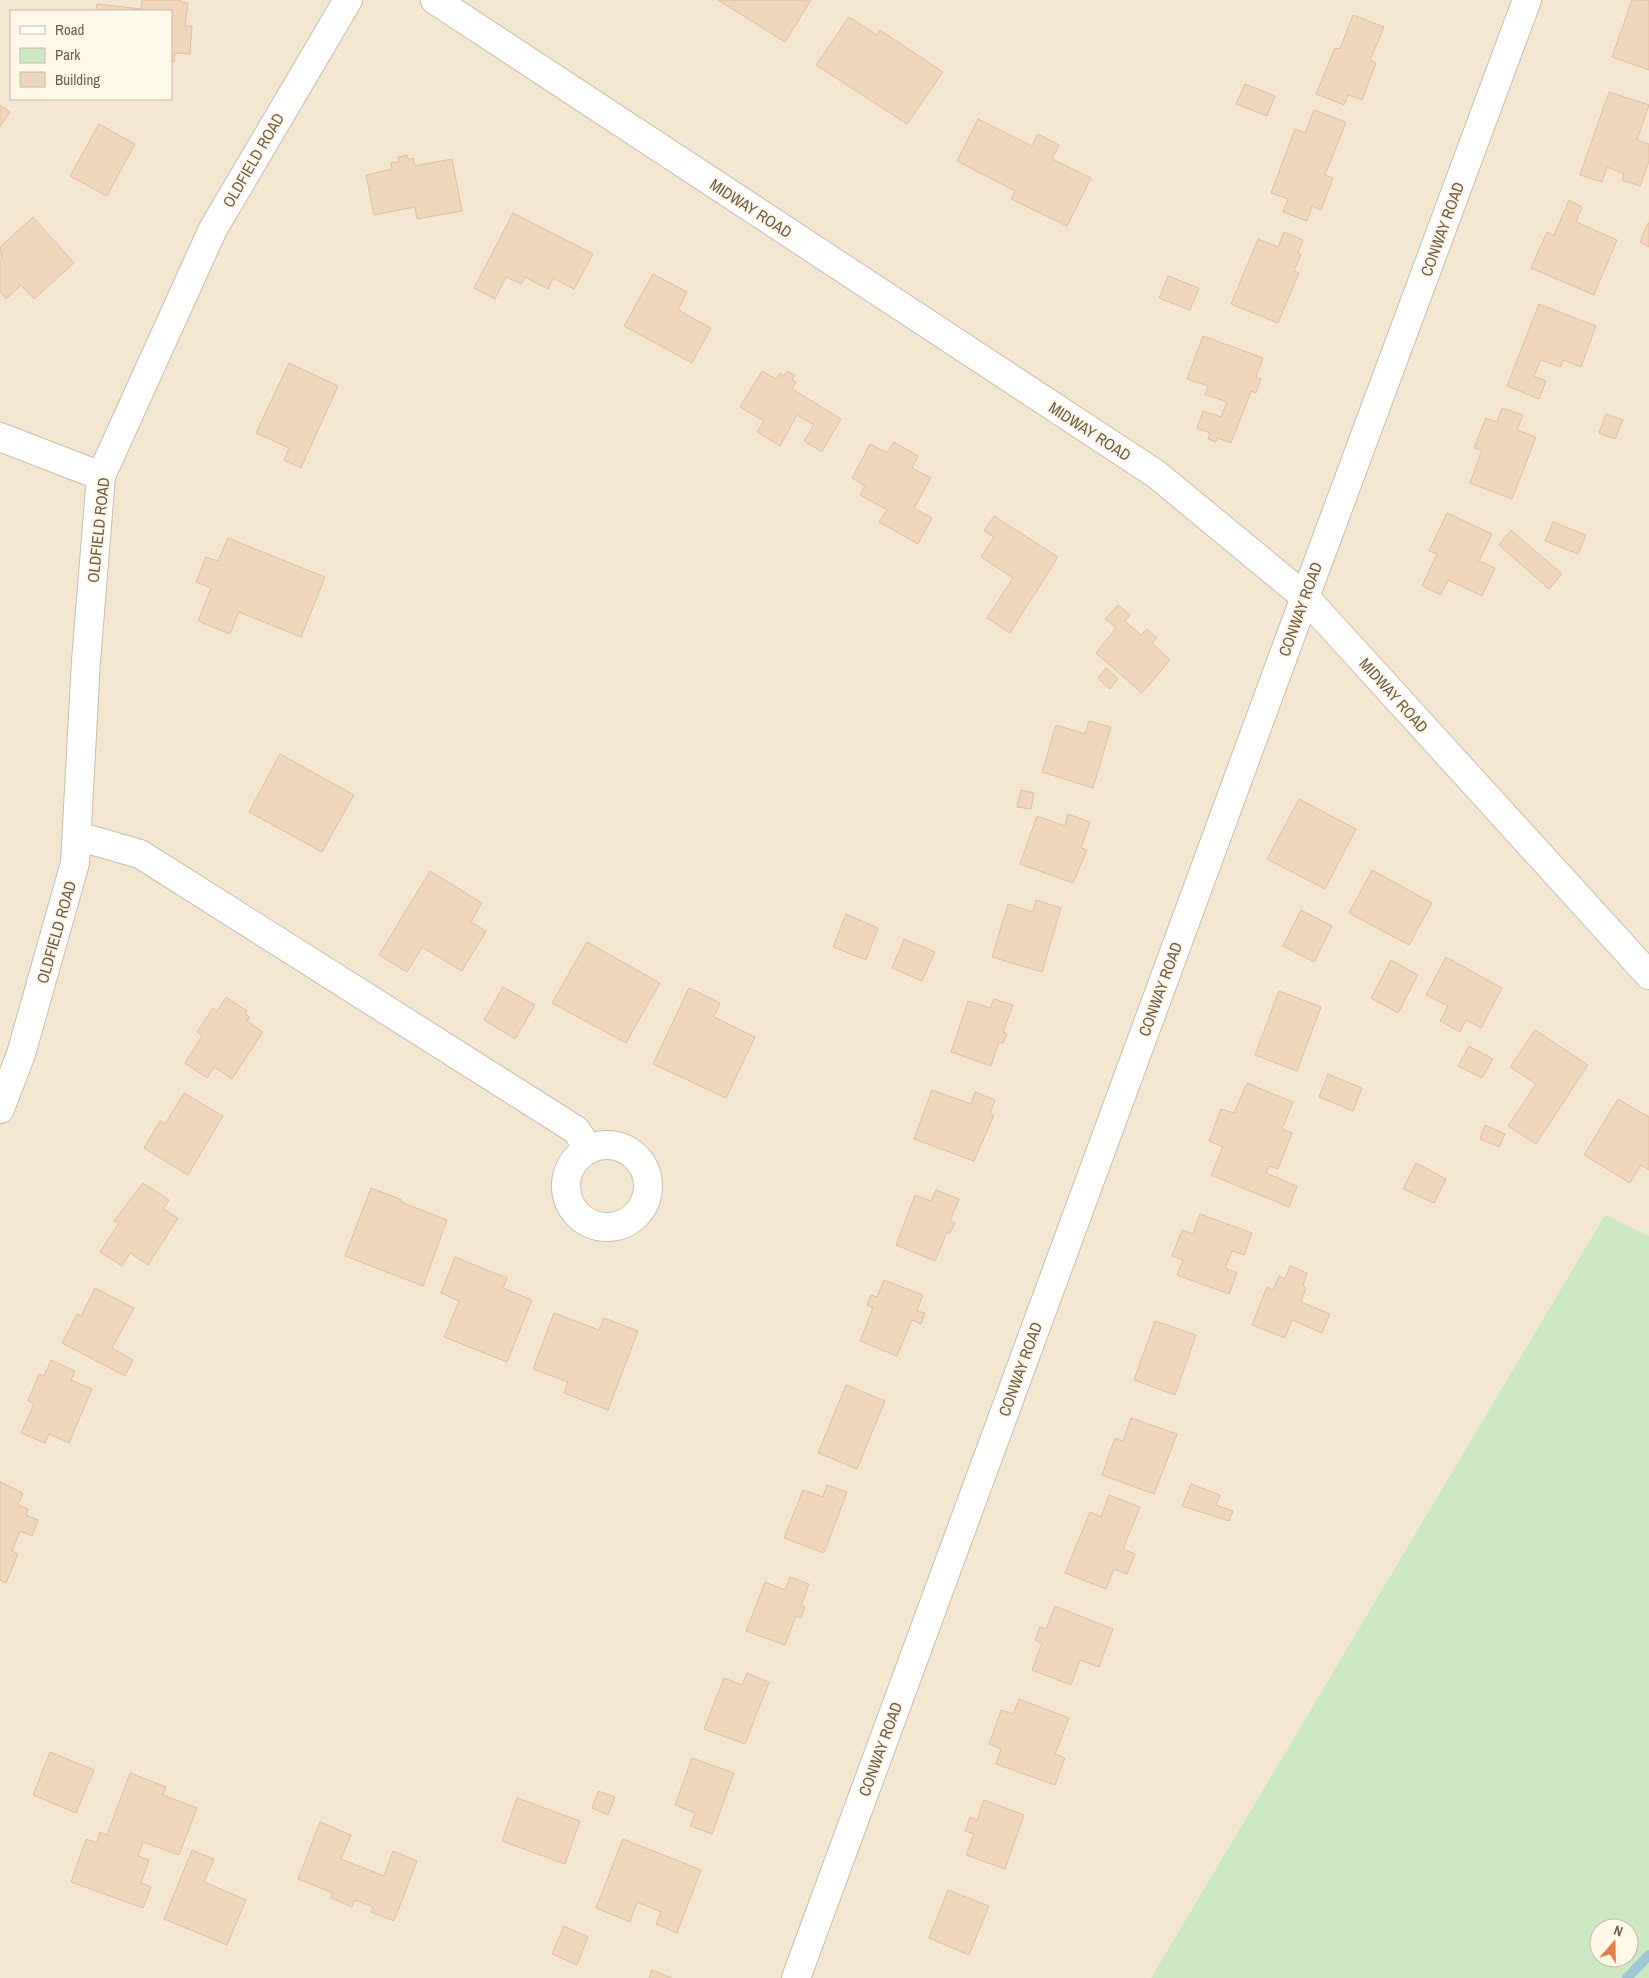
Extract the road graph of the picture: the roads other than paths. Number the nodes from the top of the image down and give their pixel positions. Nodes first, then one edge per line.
1 (348, 0) edge
2 (435, 0) edge
3 (1527, 0) edge
4 (0, 437) edge
5 (101, 476) junction
6 (1305, 597) junction
7 (77, 836) junction
8 (1649, 975) edge
9 (0, 1109) edge
10 (588, 1148) dead end
11 (796, 1978) edge

1 - 5 street, OLDFIELD ROAD
2 - 6 street, MIDWAY ROAD
3 - 6 street, CONWAY ROAD
4 - 5 street
5 - 7 street, OLDFIELD ROAD
6 - 8 street, MIDWAY ROAD
6 - 11 street, CONWAY ROAD
7 - 9 street, OLDFIELD ROAD
7 - 10 street

